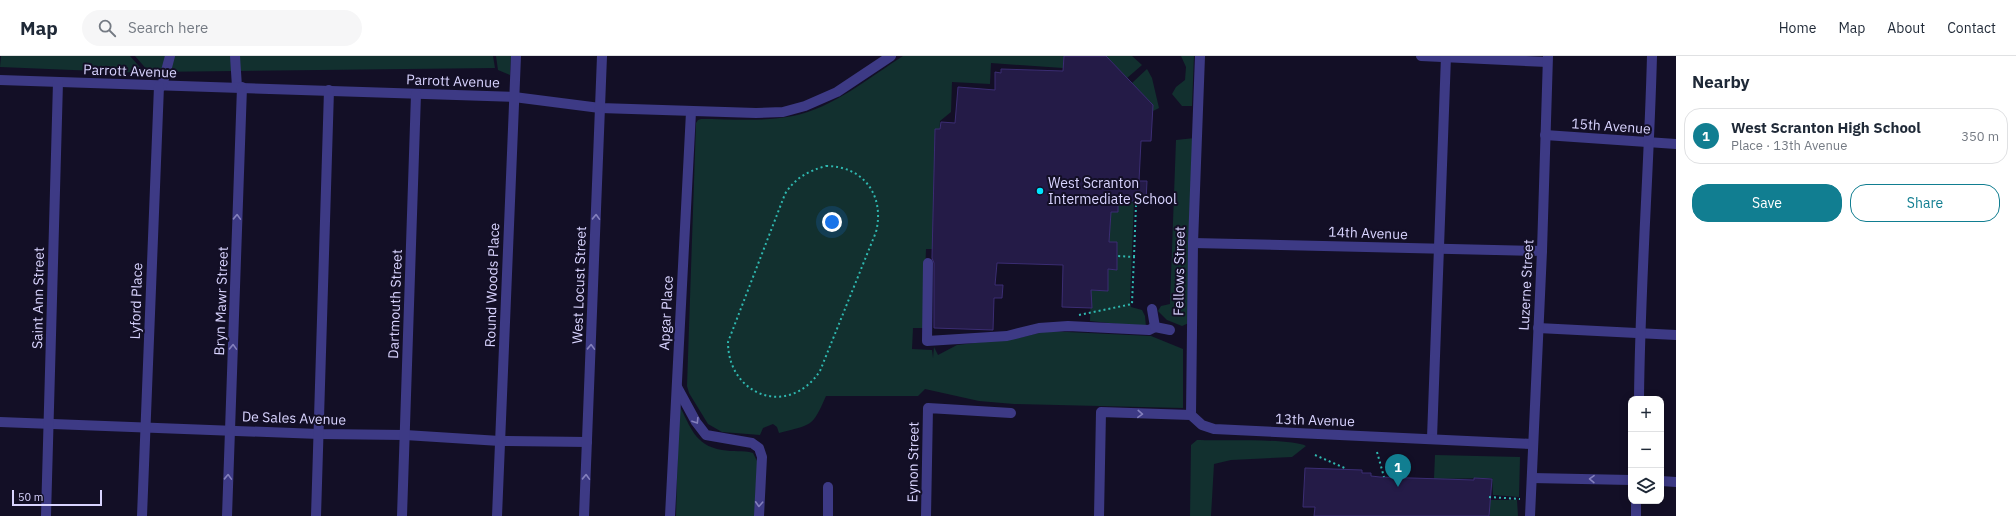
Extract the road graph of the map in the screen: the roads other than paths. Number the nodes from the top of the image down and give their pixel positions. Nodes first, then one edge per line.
1 (170, 56) edge
2 (235, 56) edge
3 (516, 56) edge
4 (602, 56) edge
5 (891, 56) edge
6 (1200, 56) edge
7 (1421, 56) edge
8 (1446, 56) edge
9 (1652, 56) edge
10 (1548, 59) edge
11 (0, 80) edge
12 (58, 82) junction
13 (161, 86) junction
14 (239, 87) junction
15 (329, 90) junction
16 (416, 94) junction
17 (514, 97) junction
18 (600, 108) junction
19 (691, 112) junction
20 (1545, 135) junction
21 (1650, 143) junction
22 (1676, 144) edge
23 (1193, 243) junction
24 (1438, 249) junction
25 (1542, 251) junction
26 (928, 263) dead end
27 (1152, 309) dead end
28 (1155, 326) junction
29 (1538, 328) junction
30 (1170, 330) dead end
31 (1640, 334) junction
32 (1676, 335) edge
33 (677, 387) junction
34 (1638, 396) edge
35 (1011, 413) dead end
36 (1190, 415) junction
37 (0, 422) edge
38 (49, 424) junction
39 (145, 426) junction
40 (230, 430) junction
41 (319, 434) junction
42 (405, 435) junction
43 (1432, 438) junction
44 (500, 441) junction
45 (587, 442) junction
46 (1532, 444) junction
47 (1532, 478) junction
48 (1628, 480) edge
49 (1664, 481) edge
50 (1676, 482) edge
51 (828, 487) dead end
52 (1636, 504) edge
53 (46, 516) edge
54 (142, 516) edge
55 (227, 516) edge
56 (316, 516) edge
57 (402, 516) edge
58 (497, 516) edge
59 (584, 516) edge
60 (670, 516) edge
61 (759, 516) edge
62 (828, 516) edge
63 (926, 516) edge
64 (1099, 516) edge
65 (1530, 516) edge
66 (1636, 516) edge

1 - 13 street, Lyford Place
2 - 14 street, Bryn Mawr Street
3 - 17 street, Round Woods Place
4 - 18 street, West Locust Street
5 - 19 street, Parrott Avenue
6 - 23 street, Fellows Street
7 - 8 street
8 - 10 street
8 - 24 street
9 - 21 street
10 - 20 street, Luzerne Street
11 - 12 street, Parrott Avenue
12 - 13 street, Parrott Avenue
12 - 38 street, Saint Ann Street
13 - 14 street, Parrott Avenue
13 - 39 street, Lyford Place
14 - 15 street, Parrott Avenue
40 -> 14 street, Bryn Mawr Street
15 - 16 street, Parrott Avenue
15 - 41 street
16 - 17 street, Parrott Avenue
16 - 42 street, Dartmouth Street
17 - 18 street, Parrott Avenue
17 - 44 street, Round Woods Place
18 - 19 street, Parrott Avenue
45 -> 18 street, West Locust Street
19 - 33 street, Apgar Place
20 - 21 street, 15th Avenue
20 - 25 street, Luzerne Street
21 - 22 street, 15th Avenue
21 - 31 street
23 - 24 street, 14th Avenue
23 - 36 street, Fellows Street
24 - 25 street, 14th Avenue
24 - 43 street
25 - 29 street, Luzerne Street
26 - 28 street
27 - 28 street
28 - 30 street
29 - 31 street
29 - 46 street, Luzerne Street
31 - 32 street
31 - 34 street
33 - 60 street, Apgar Place
33 -> 61 street
35 - 63 street, Eynon Street
36 - 43 street, 13th Avenue
64 -> 36 street
37 - 38 street, De Sales Avenue
38 - 39 street, De Sales Avenue
38 - 53 street, Saint Ann Street
39 - 40 street, De Sales Avenue
39 - 54 street, Lyford Place
40 - 41 street, De Sales Avenue
55 -> 40 street, Bryn Mawr Street
41 - 42 street, De Sales Avenue
41 - 56 street
42 - 44 street, De Sales Avenue
42 - 57 street, Dartmouth Street
43 - 46 street, 13th Avenue
44 - 45 street, De Sales Avenue
44 - 58 street, Round Woods Place
59 -> 45 street, West Locust Street
46 - 47 street, Luzerne Street
48 -> 47 street
47 - 65 street, Luzerne Street
49 - 50 street
51 - 62 street
52 - 66 street

